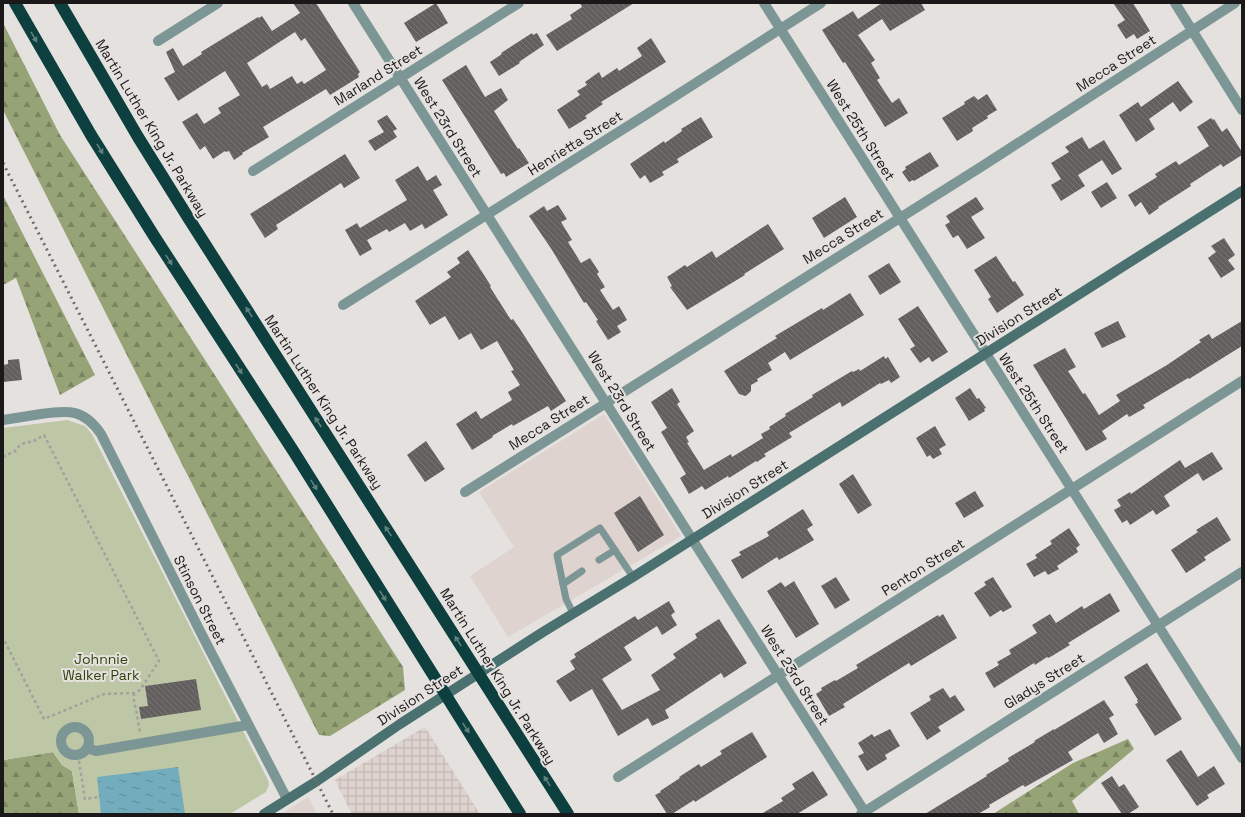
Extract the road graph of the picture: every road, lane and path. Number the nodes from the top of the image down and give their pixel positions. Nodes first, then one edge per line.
1 (15, 3) edge
2 (60, 3) edge
3 (218, 3) edge
4 (353, 3) edge
5 (519, 3) edge
6 (764, 3) edge
7 (821, 3) edge
8 (1175, 3) edge
9 (1235, 3) edge
10 (780, 29) junction
11 (1192, 30) junction
12 (158, 41) dead end
13 (401, 78) junction
14 (1242, 110) edge
15 (253, 171) dead end
16 (1242, 191) edge
17 (488, 215) junction
18 (899, 218) junction
19 (343, 305) dead end
20 (986, 353) junction
21 (1242, 381) edge
22 (606, 402) junction
23 (3, 420) edge
24 (3, 457) edge
25 (1072, 488) junction
26 (465, 492) dead end
27 (692, 539) junction
28 (615, 550) junction
29 (599, 560) dead end
30 (582, 571) dead end
31 (1242, 572) edge
32 (633, 577) junction
33 (563, 584) junction
34 (573, 613) junction
35 (1158, 625) junction
36 (3, 638) edge
37 (479, 674) junction
38 (778, 675) junction
39 (134, 693) junction
40 (445, 695) junction
41 (248, 725) junction
42 (141, 743) junction
43 (87, 748) junction
44 (78, 754) junction
45 (1242, 758) edge
46 (618, 777) dead end
47 (99, 797) dead end
48 (287, 799) junction
49 (864, 813) edge
50 (264, 814) edge
51 (520, 814) edge
52 (568, 814) edge

1 -> 40 highway
37 -> 2 highway, Martin Luther King Jr. Parkway
3 - 12 street
4 - 13 street, West 23rd Street
5 - 13 street, Marland Street
6 - 10 street, West 25th Street
7 - 10 street, Henrietta Street
8 - 11 street
9 - 11 street, Mecca Street
10 - 17 street, Henrietta Street
10 - 18 street, West 25th Street
11 - 14 street
11 - 18 street, Mecca Street
13 - 15 street, Marland Street
13 - 17 street, West 23rd Street
16 - 20 street, Division Street
17 - 19 street, Henrietta Street
17 - 22 street, West 23rd Street
18 - 20 street, West 25th Street
18 - 22 street, Mecca Street
20 - 25 street, West 25th Street
20 - 27 street, Division Street
21 - 25 street, Penton Street
22 - 26 street, Mecca Street
22 - 27 street, West 23rd Street
23 - 41 street, Stinson Street
24 - 39 path
25 - 35 street, West 25th Street
25 - 38 street, Penton Street
27 - 32 street, Division Street
27 - 38 street, West 23rd Street
28 - 29 lane
28 - 32 lane
28 - 33 lane
30 - 33 lane
31 - 35 street, Gladys Street
32 - 34 street, Division Street
33 - 34 lane
34 - 37 street, Division Street
35 - 45 street, West 25th Street
35 - 49 street, Gladys Street
36 - 39 path
37 - 40 street, Division Street
52 -> 37 highway, Martin Luther King Jr. Parkway
38 - 46 street, Penton Street
38 - 49 street, West 23rd Street
39 - 42 path
40 - 48 street, Division Street
40 -> 51 highway
41 - 42 street
41 - 48 street, Stinson Street
42 - 43 street
43 - 44 street
43 - 44 street
44 - 47 path
48 - 50 street, Division Street

